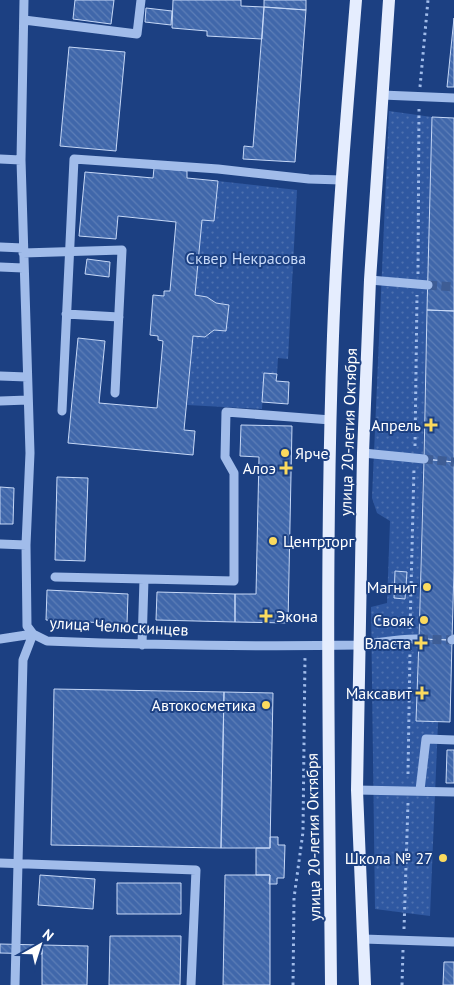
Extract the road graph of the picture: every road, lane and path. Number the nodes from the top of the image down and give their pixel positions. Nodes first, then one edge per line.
1 (24, 0) edge
2 (141, 0) edge
3 (356, 0) edge
4 (390, 0) edge
5 (428, 0) edge
6 (24, 20) junction
7 (382, 95) junction
8 (420, 96) junction
9 (454, 98) edge
10 (0, 159) edge
11 (21, 160) junction
12 (341, 180) junction
13 (0, 247) edge
14 (23, 250) junction
15 (70, 251) junction
16 (0, 267) edge
17 (23, 268) junction
18 (370, 280) junction
19 (418, 285) junction
20 (428, 285) tunnel mouth
21 (66, 314) junction
22 (119, 317) junction
23 (0, 376) edge
24 (27, 377) junction
25 (115, 393) dead end
26 (28, 400) junction
27 (0, 401) edge
28 (62, 412) dead end
29 (330, 420) junction
30 (363, 453) junction
31 (419, 458) junction
32 (0, 544) edge
33 (26, 545) junction
34 (55, 577) dead end
35 (144, 579) junction
36 (378, 619) dead end
37 (410, 620) junction
38 (33, 634) junction
39 (414, 638) junction
40 (0, 639) edge
41 (327, 644) junction
42 (142, 645) junction
43 (305, 645) junction
44 (360, 645) junction
45 (454, 740) edge
46 (357, 790) junction
47 (420, 790) junction
48 (408, 791) junction
49 (454, 792) edge
50 (0, 863) edge
51 (18, 864) junction
52 (363, 939) junction
53 (404, 940) junction
54 (454, 942) edge
55 (15, 985) edge
56 (192, 985) edge
57 (293, 985) edge
58 (331, 985) edge
59 (365, 985) edge
60 (402, 985) edge

1 - 6 street, улица Челюскинцев
2 - 6 street
3 - 12 main road, улица 20-летия Октября
4 - 7 main road, улица 20-летия Октября
5 - 8 path
6 - 11 street, улица Челюскинцев
7 - 8 street
7 - 18 main road, улица 20-летия Октября
8 - 9 street
8 - 19 path
10 - 11 street
11 - 14 street, улица Челюскинцев
12 - 15 street
12 - 29 main road, улица 20-летия Октября
13 - 14 street
14 - 15 street
14 - 17 street, улица Челюскинцев
15 - 21 street
15 - 22 street
16 - 17 street
17 - 24 street, улица Челюскинцев
18 - 19 street
18 - 30 main road, улица 20-летия Октября
19 - 20 street
19 - 31 path
21 - 22 street
21 - 28 street
22 - 25 street
23 - 24 street
24 - 26 street, улица Челюскинцев
26 - 27 street
26 - 33 street, улица Челюскинцев
29 - 35 street
29 - 41 main road, улица 20-летия Октября
30 - 31 street
30 - 44 main road, улица 20-летия Октября
31 - 37 path
32 - 33 street
33 - 38 street, улица Челюскинцев
34 - 35 street
35 - 42 street
36 - 37 path
37 - 39 path
38 - 40 street
38 - 42 street, улица Челюскинцев
38 - 51 street
39 - 44 street, улица Челюскинцев
39 - 48 path
41 - 43 street, улица Челюскинцев
41 - 44 street, улица Челюскинцев
41 - 58 main road, улица 20-летия Октября
42 - 43 street, улица Челюскинцев
43 - 57 path
44 - 46 main road, улица 20-летия Октября
45 - 47 street
46 - 48 street
46 - 52 main road, улица 20-летия Октября
47 - 48 street
47 - 49 street
48 - 53 path
50 - 51 street
51 - 55 street
51 - 56 street
52 - 53 street
52 - 59 main road, улица 20-летия Октября
53 - 54 street
53 - 60 path

